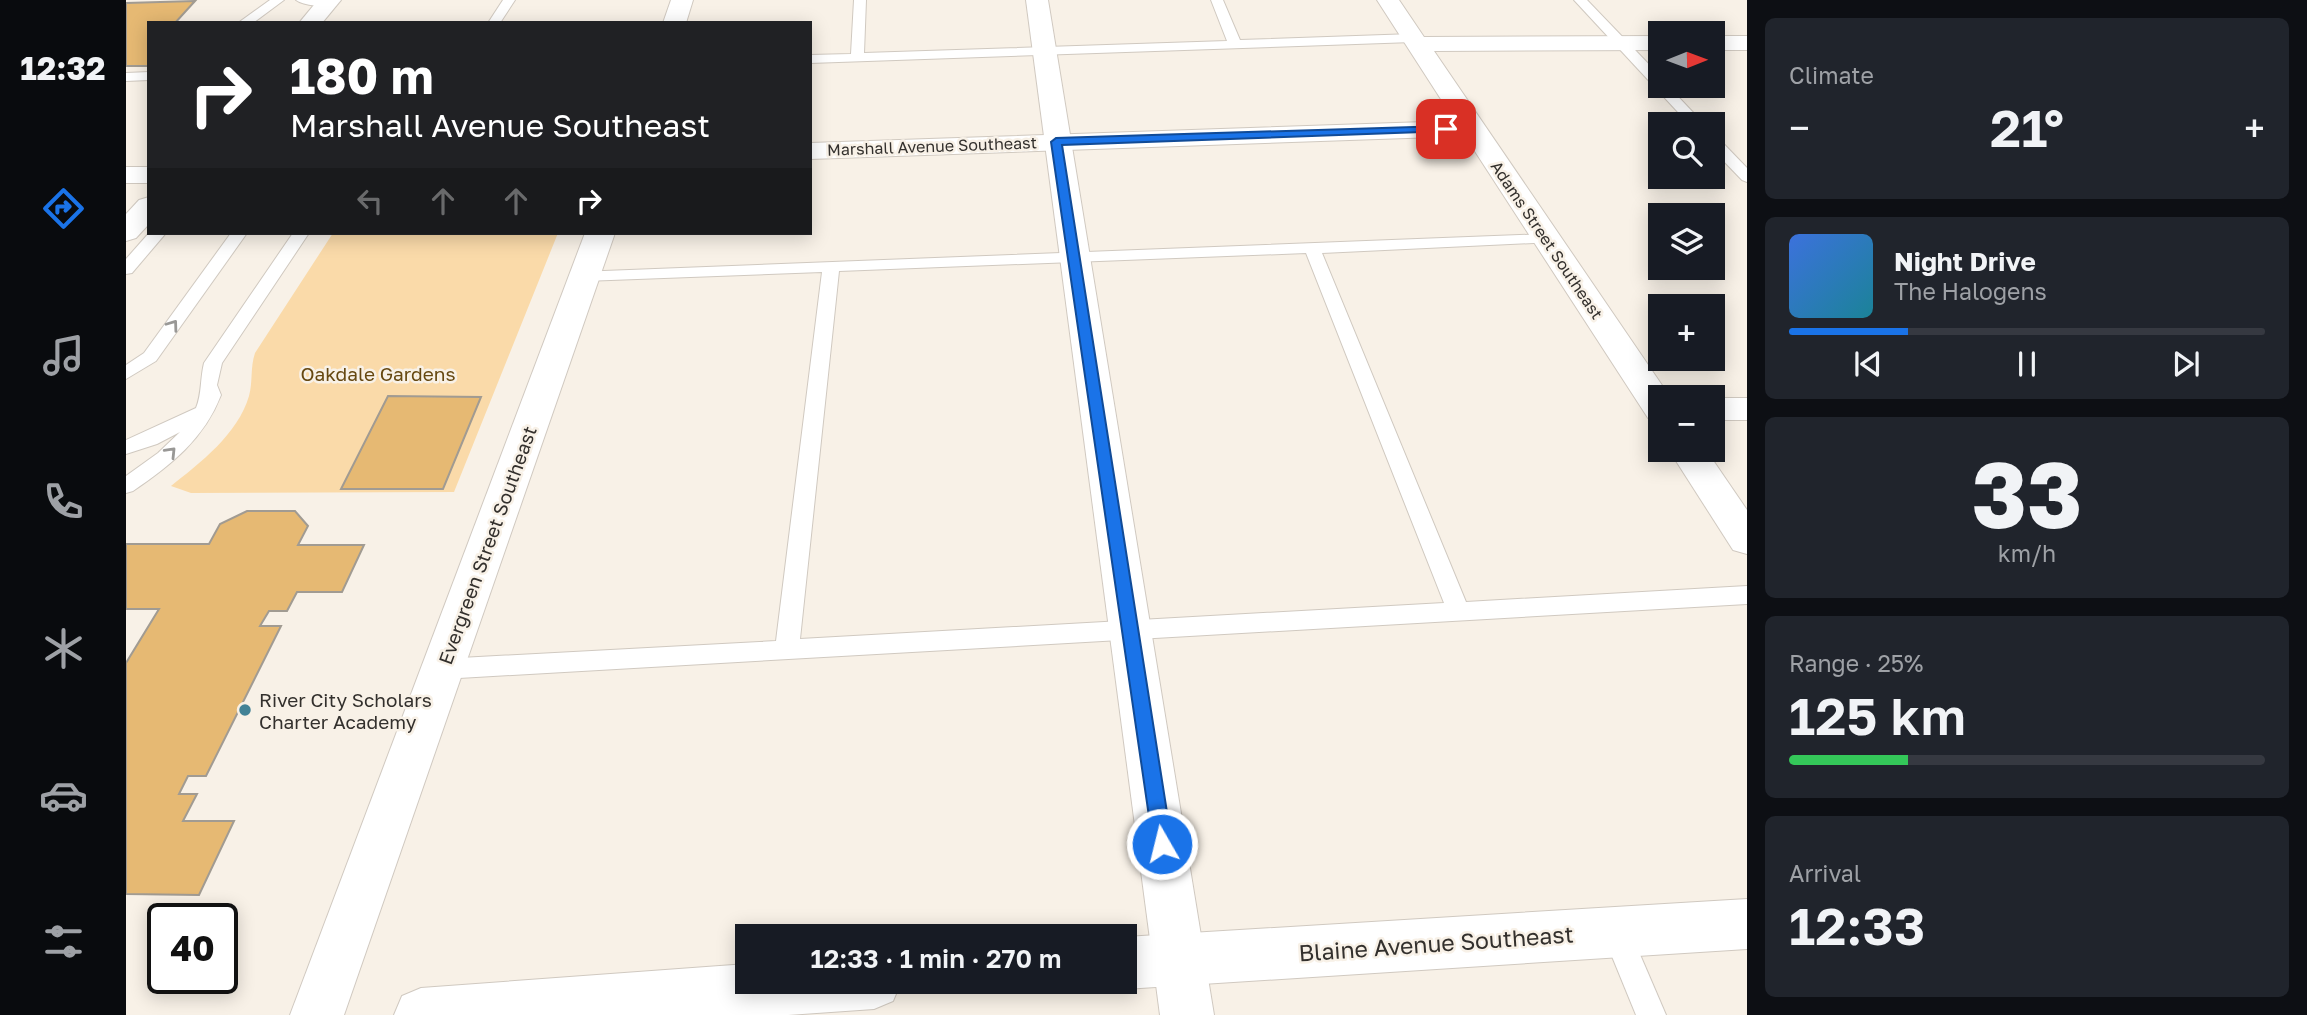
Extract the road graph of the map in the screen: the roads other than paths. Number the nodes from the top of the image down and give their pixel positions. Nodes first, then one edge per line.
1 (278, 0) edge
2 (302, 0) edge
3 (509, 0) edge
4 (682, 0) edge
5 (860, 0) edge
6 (1037, 0) edge
7 (1217, 0) edge
8 (1388, 0) edge
9 (1580, 0) edge
10 (329, 1) edge
11 (247, 21) edge
12 (312, 21) edge
13 (495, 21) edge
14 (675, 21) edge
15 (1415, 41) junction
16 (1622, 43) junction
17 (1648, 43) edge
18 (1726, 43) edge
19 (1747, 43) edge
20 (1236, 46) junction
21 (1043, 51) junction
22 (857, 57) junction
23 (812, 59) edge
24 (1648, 71) edge
25 (147, 76) edge
26 (126, 77) edge
27 (1673, 98) edge
28 (1687, 112) edge
29 (1473, 128) junction
30 (1056, 142) junction
31 (812, 150) edge
32 (1725, 154) edge
33 (126, 175) edge
34 (147, 175) edge
35 (1747, 177) edge
36 (147, 208) edge
37 (126, 232) edge
38 (156, 235) edge
39 (238, 235) edge
40 (300, 235) edge
41 (599, 235) edge
42 (1547, 239) junction
43 (1312, 248) junction
44 (1074, 257) junction
45 (831, 267) junction
46 (126, 269) edge
47 (584, 276) junction
48 (126, 373) edge
49 (1648, 390) edge
50 (1725, 409) edge
51 (1747, 409) edge
52 (207, 410) junction
53 (126, 447) edge
54 (1695, 462) edge
55 (126, 485) edge
56 (1747, 540) edge
57 (1747, 595) edge
58 (1458, 611) junction
59 (1130, 630) junction
60 (787, 650) junction
61 (442, 669) junction
62 (1747, 923) edge
63 (1616, 932) junction
64 (1179, 959) junction
65 (1137, 962) edge
66 (809, 994) edge
67 (766, 1002) edge
68 (317, 1015) edge
69 (421, 1015) edge
70 (1187, 1015) edge
71 (1651, 1015) edge

1 - 11 lane
2 - 10 lane
3 - 13 lane
4 - 14 street
5 - 22 lane
6 - 21 street
7 - 20 lane
8 - 15 street, Adams Street Southeast
9 - 16 lane
10 - 12 street
15 - 16 street
15 - 20 lane
15 - 29 street, Adams Street Southeast
16 - 17 street
16 - 24 lane
18 - 19 street
20 - 21 lane
21 - 22 lane
21 - 30 street
22 - 23 lane
25 - 26 lane
27 - 28 lane
29 - 30 street, Marshall Avenue Southeast
29 - 42 street, Adams Street Southeast
30 - 31 street, Marshall Avenue Southeast
30 - 44 street
32 - 35 lane
33 - 34 street
36 - 37 street
38 - 46 lane
48 -> 39 lane
40 - 52 lane
41 - 47 street, Evergreen Street Southeast
42 - 43 lane
42 - 49 street, Adams Street Southeast
43 - 44 lane
43 - 58 lane
44 - 45 lane
44 - 59 street
45 - 47 lane
45 - 60 lane
47 - 61 street, Evergreen Street Southeast
50 - 51 street
52 - 53 lane
55 -> 52 lane
54 - 56 street
57 - 58 lane
58 - 59 lane
59 - 60 lane
59 - 64 street
60 - 61 lane
61 - 68 street, Evergreen Street Southeast
62 - 63 street, Blaine Avenue Southeast
63 - 64 street, Blaine Avenue Southeast
63 - 71 lane
64 - 65 street, Blaine Avenue Southeast
64 - 70 street
66 - 67 street
67 - 69 street

